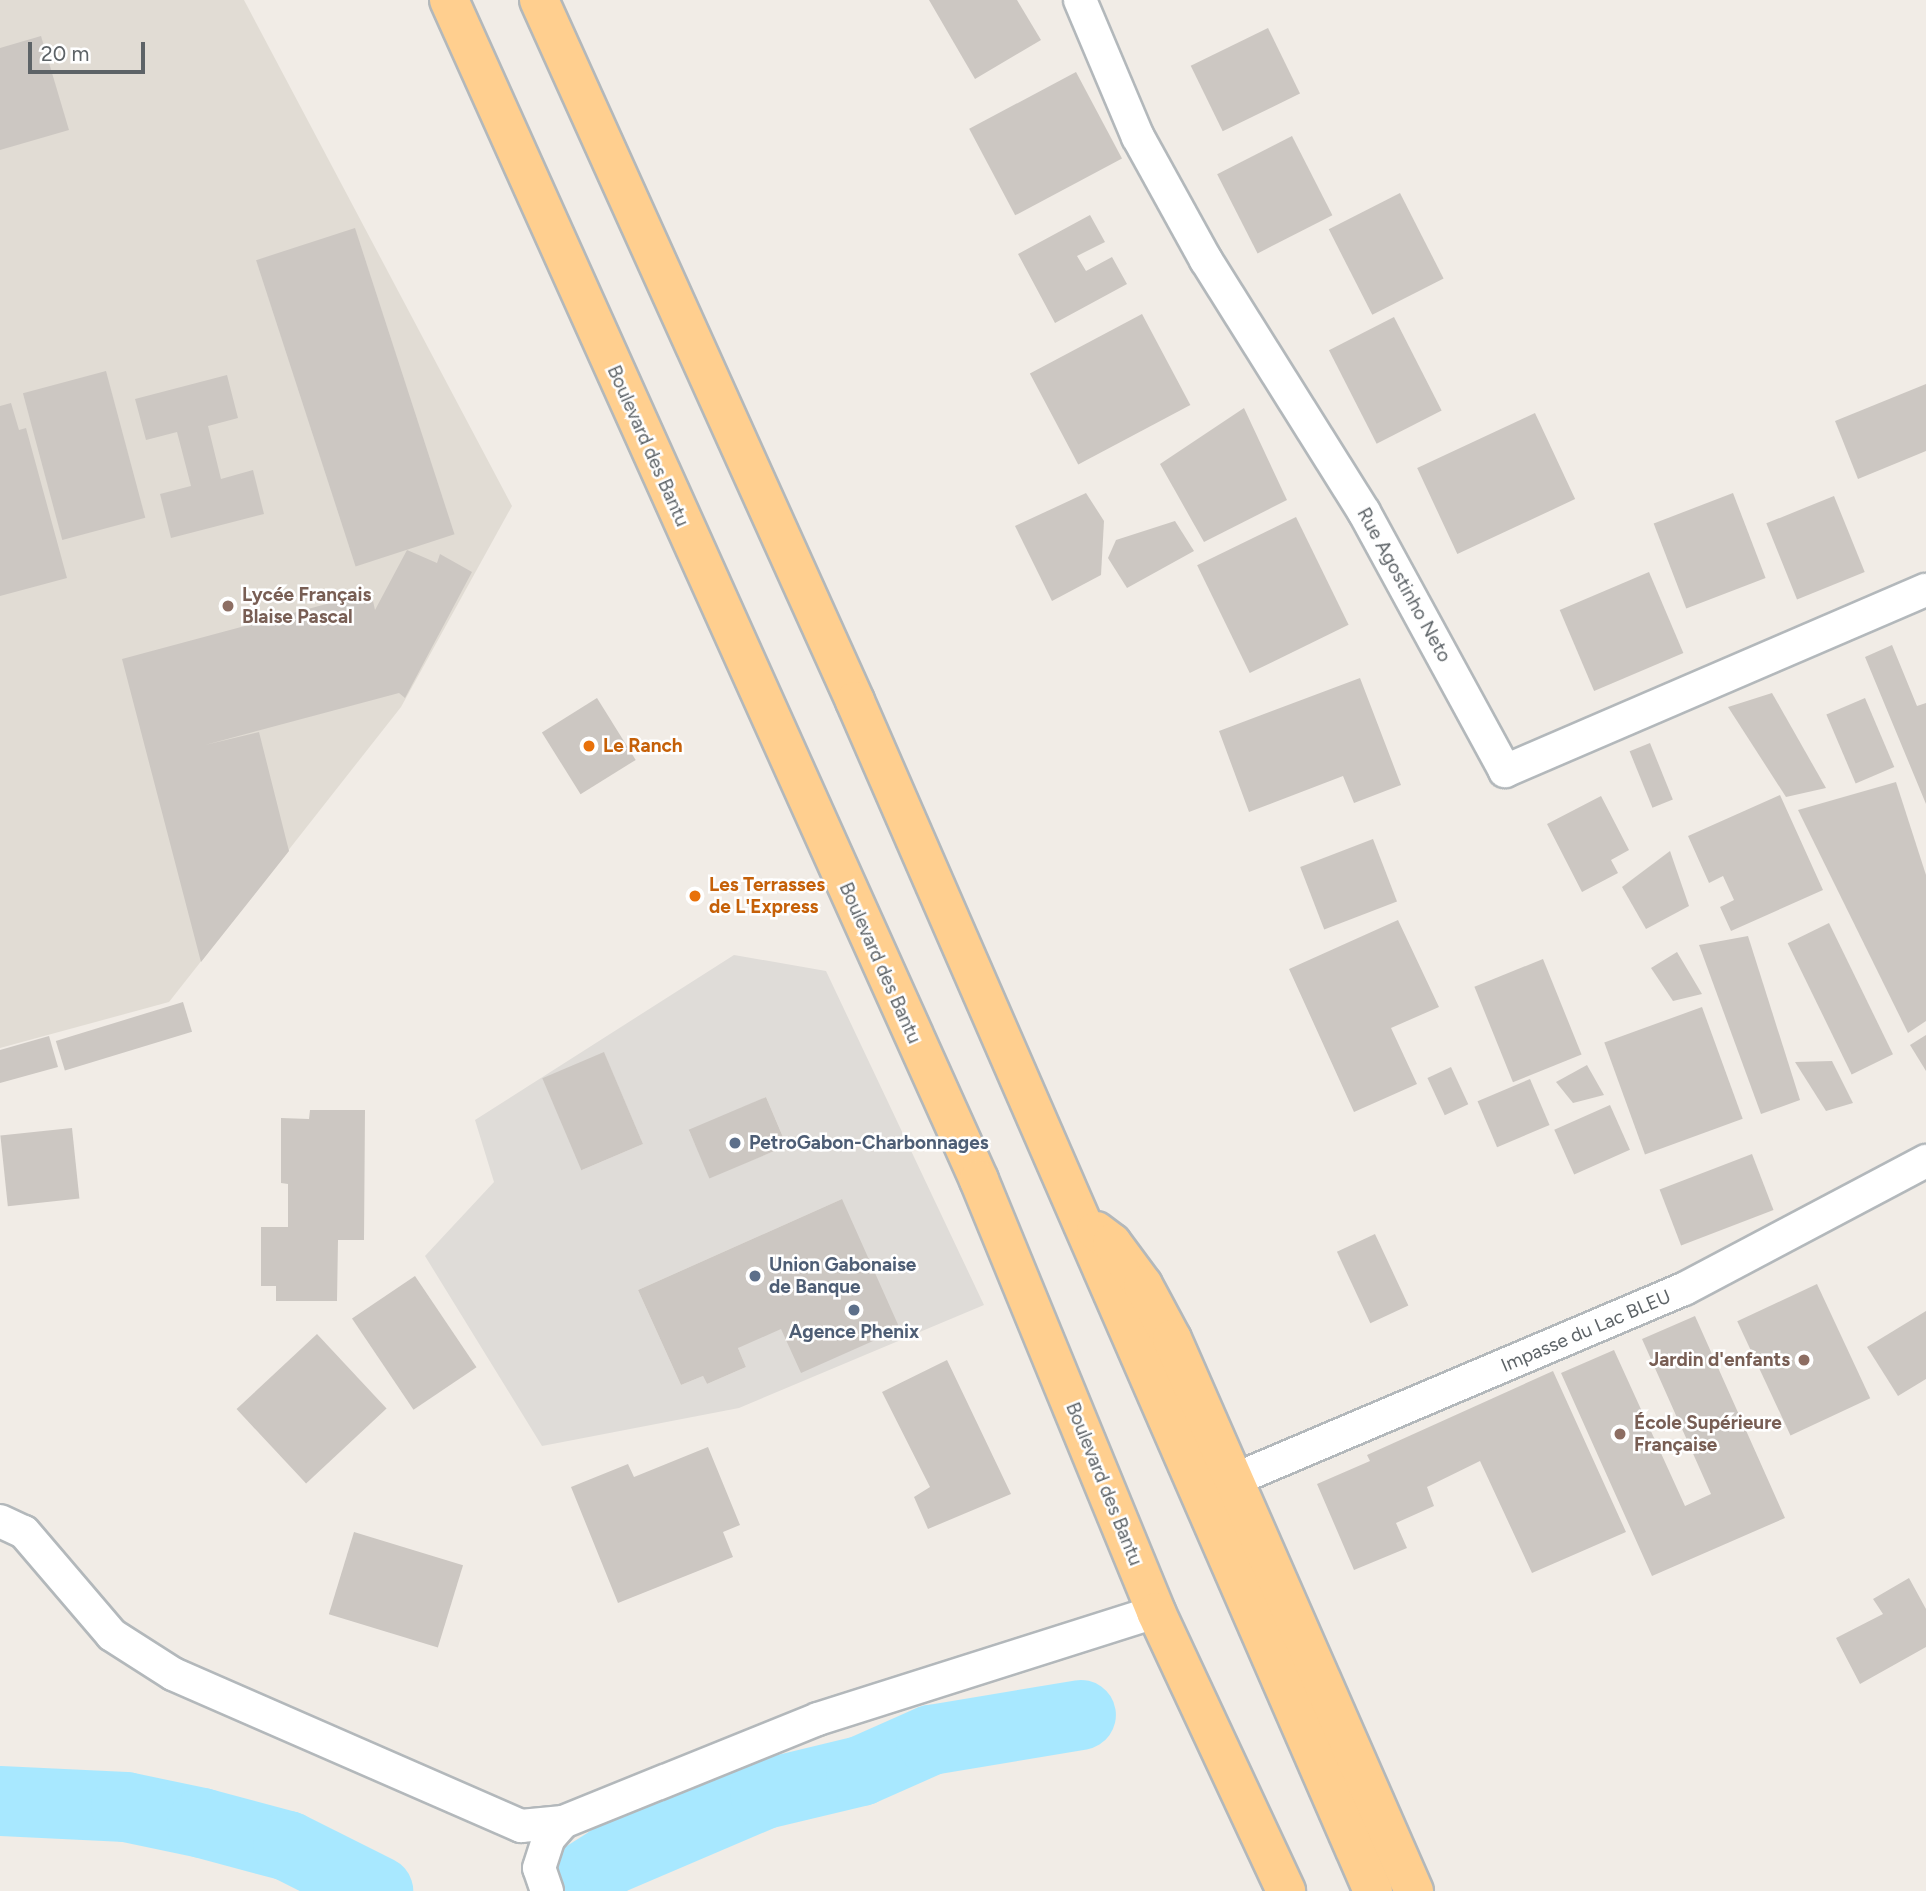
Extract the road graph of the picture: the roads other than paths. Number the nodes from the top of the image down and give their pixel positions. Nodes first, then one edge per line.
1 (449, 0) edge
2 (539, 0) edge
3 (1080, 0) edge
4 (1926, 590) edge
5 (1926, 1161) edge
6 (1081, 1220) junction
7 (1236, 1479) junction
8 (0, 1521) edge
9 (1156, 1612) junction
10 (564, 1822) junction
11 (547, 1891) edge
12 (1286, 1891) edge
13 (1373, 1891) edge
14 (1414, 1891) edge

1 - 9 highway, Boulevard des Bantu
2 - 6 highway
3 - 4 street, Rue Agostinho Neto
5 - 7 street, Impasse du Lac BLEU
6 - 7 highway
6 - 13 highway
7 - 14 highway
8 - 10 street
9 - 10 street
9 - 12 highway, Boulevard des Bantu
10 - 11 street

